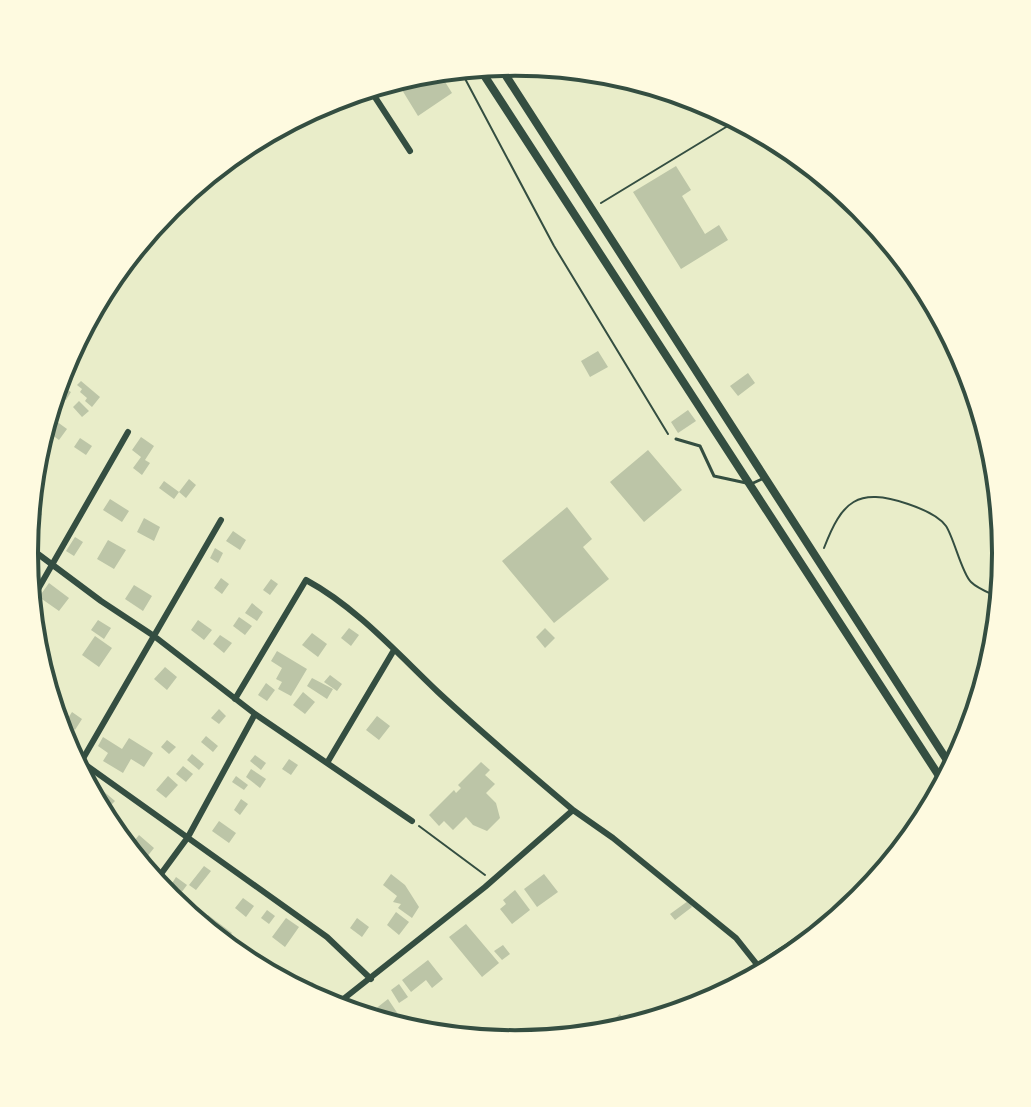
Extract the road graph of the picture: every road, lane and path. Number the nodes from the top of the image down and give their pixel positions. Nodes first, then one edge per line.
1 (506, 76) edge
2 (485, 77) edge
3 (465, 79) edge
4 (375, 97) edge
5 (728, 126) edge
6 (410, 151) dead end
7 (591, 209) junction
8 (651, 302) junction
9 (638, 311) junction
10 (712, 397) junction
11 (700, 405) junction
12 (128, 432) dead end
13 (676, 439) joint
14 (765, 478) junction
15 (751, 484) junction
16 (221, 520) dead end
17 (38, 554) edge
18 (819, 560) junction
19 (53, 565) junction
20 (39, 588) edge
21 (991, 593) edge
22 (154, 636) junction
23 (394, 650) junction
24 (905, 694) junction
25 (235, 699) junction
26 (892, 702) junction
27 (255, 714) junction
28 (84, 757) edge
29 (947, 759) edge
30 (327, 763) junction
31 (88, 767) edge
32 (938, 775) edge
33 (573, 810) junction
34 (412, 821) joint
35 (188, 837) junction
36 (161, 873) edge
37 (492, 880) junction
38 (757, 965) edge
39 (371, 979) junction
40 (344, 999) edge

1 - 7 street
2 - 9 street
3 - 13 path
4 - 6 street
5 - 7 path
7 - 8 street
8 - 9 street
8 - 10 street
9 - 11 street
10 - 11 street
10 - 14 street
11 - 15 street
12 - 19 street
13 - 15 lane
14 - 15 lane
14 - 18 street
15 - 26 street
16 - 22 street
17 - 19 street
18 - 21 path
18 - 24 street
19 - 20 street
19 - 22 street
22 - 25 street
22 - 28 street
23 - 25 street
23 - 30 street
23 - 33 street
24 - 26 street
24 - 29 street
25 - 27 street
26 - 32 street
27 - 30 street
27 - 35 street
30 - 34 street
31 - 35 street
33 - 37 street
33 - 38 street
34 - 37 path
35 - 36 street
35 - 39 street
37 - 39 street
39 - 40 street

